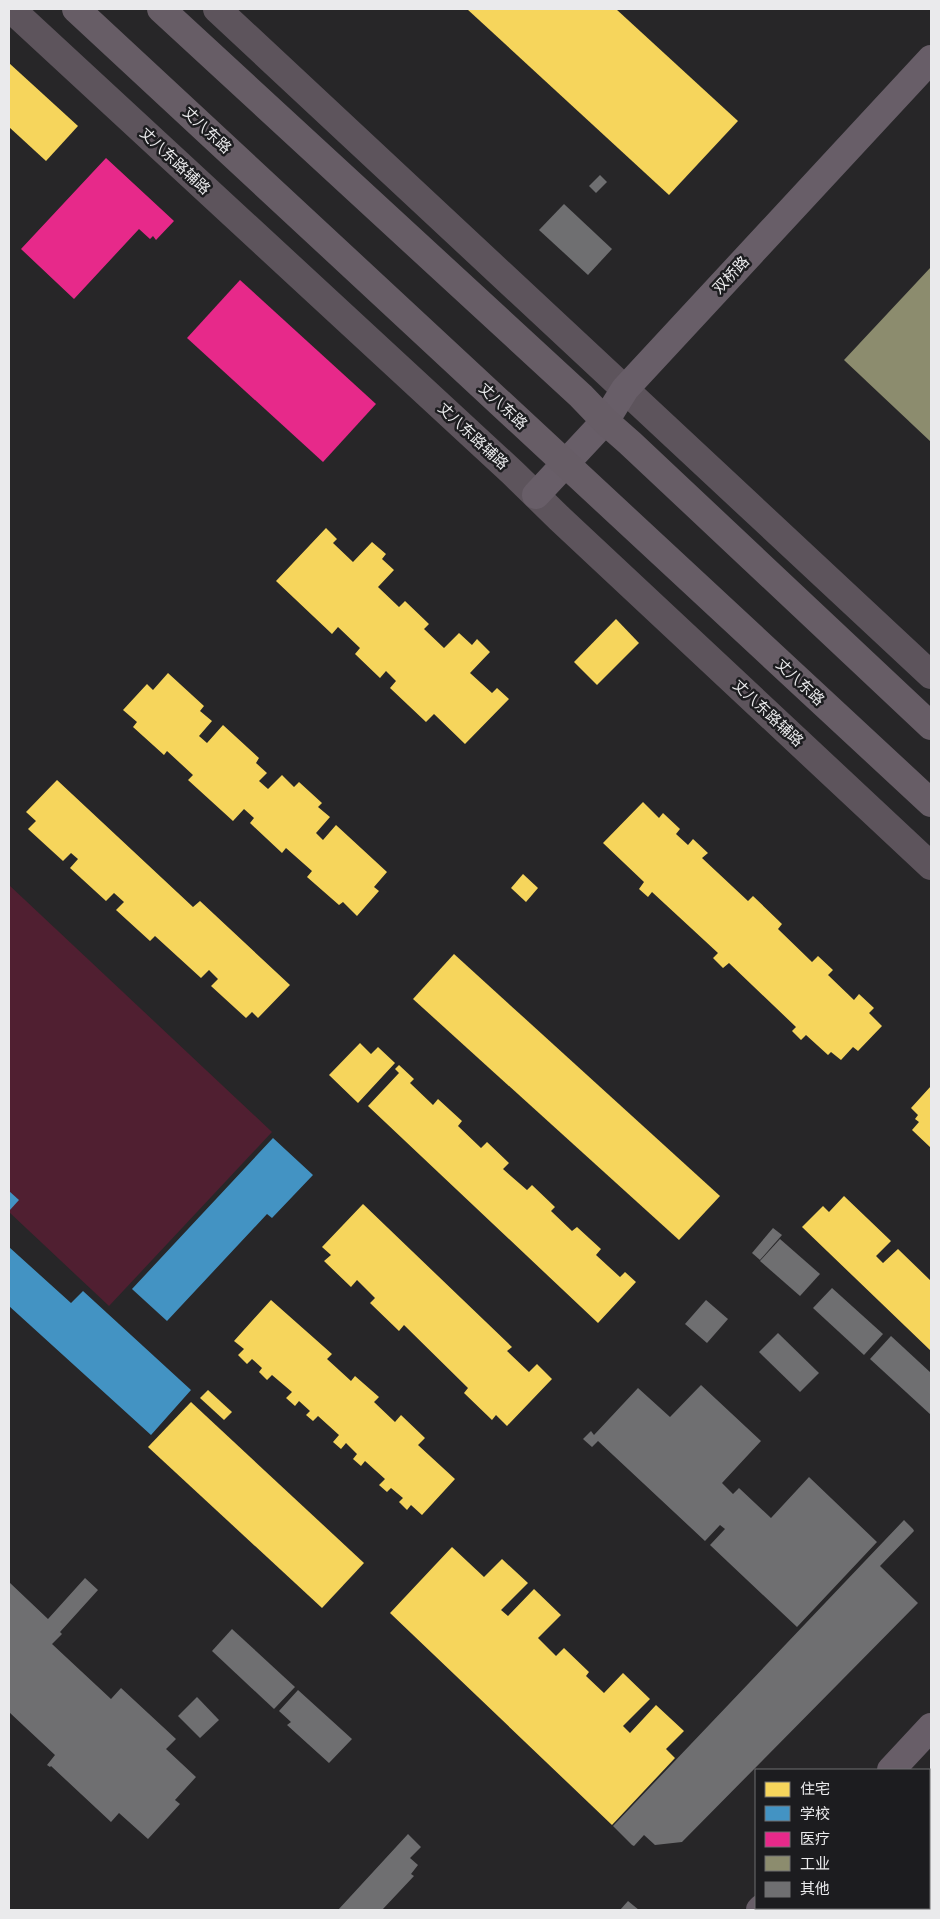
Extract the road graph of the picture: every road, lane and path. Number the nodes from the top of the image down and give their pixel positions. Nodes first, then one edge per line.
1 (10, 9) edge
2 (76, 9) edge
3 (161, 9) edge
4 (217, 9) edge
5 (931, 59) edge
6 (625, 389) junction
7 (605, 421) junction
8 (566, 464) junction
9 (536, 495) junction
10 (931, 675) edge
11 (931, 726) edge
12 (931, 804) edge
13 (931, 866) edge
14 (931, 1727) edge
15 (892, 1769) edge

1 - 9 street, 丈八东路辅路
2 - 8 main road, 丈八东路
3 - 7 main road
4 - 6 street
5 - 6 street, 双桥路
6 - 7 street, 双桥路
6 - 10 street
7 - 8 street, 双桥路
7 - 11 main road
8 - 9 street, 双桥路
8 - 12 main road, 丈八东路
9 - 13 street, 丈八东路辅路
14 - 15 street

